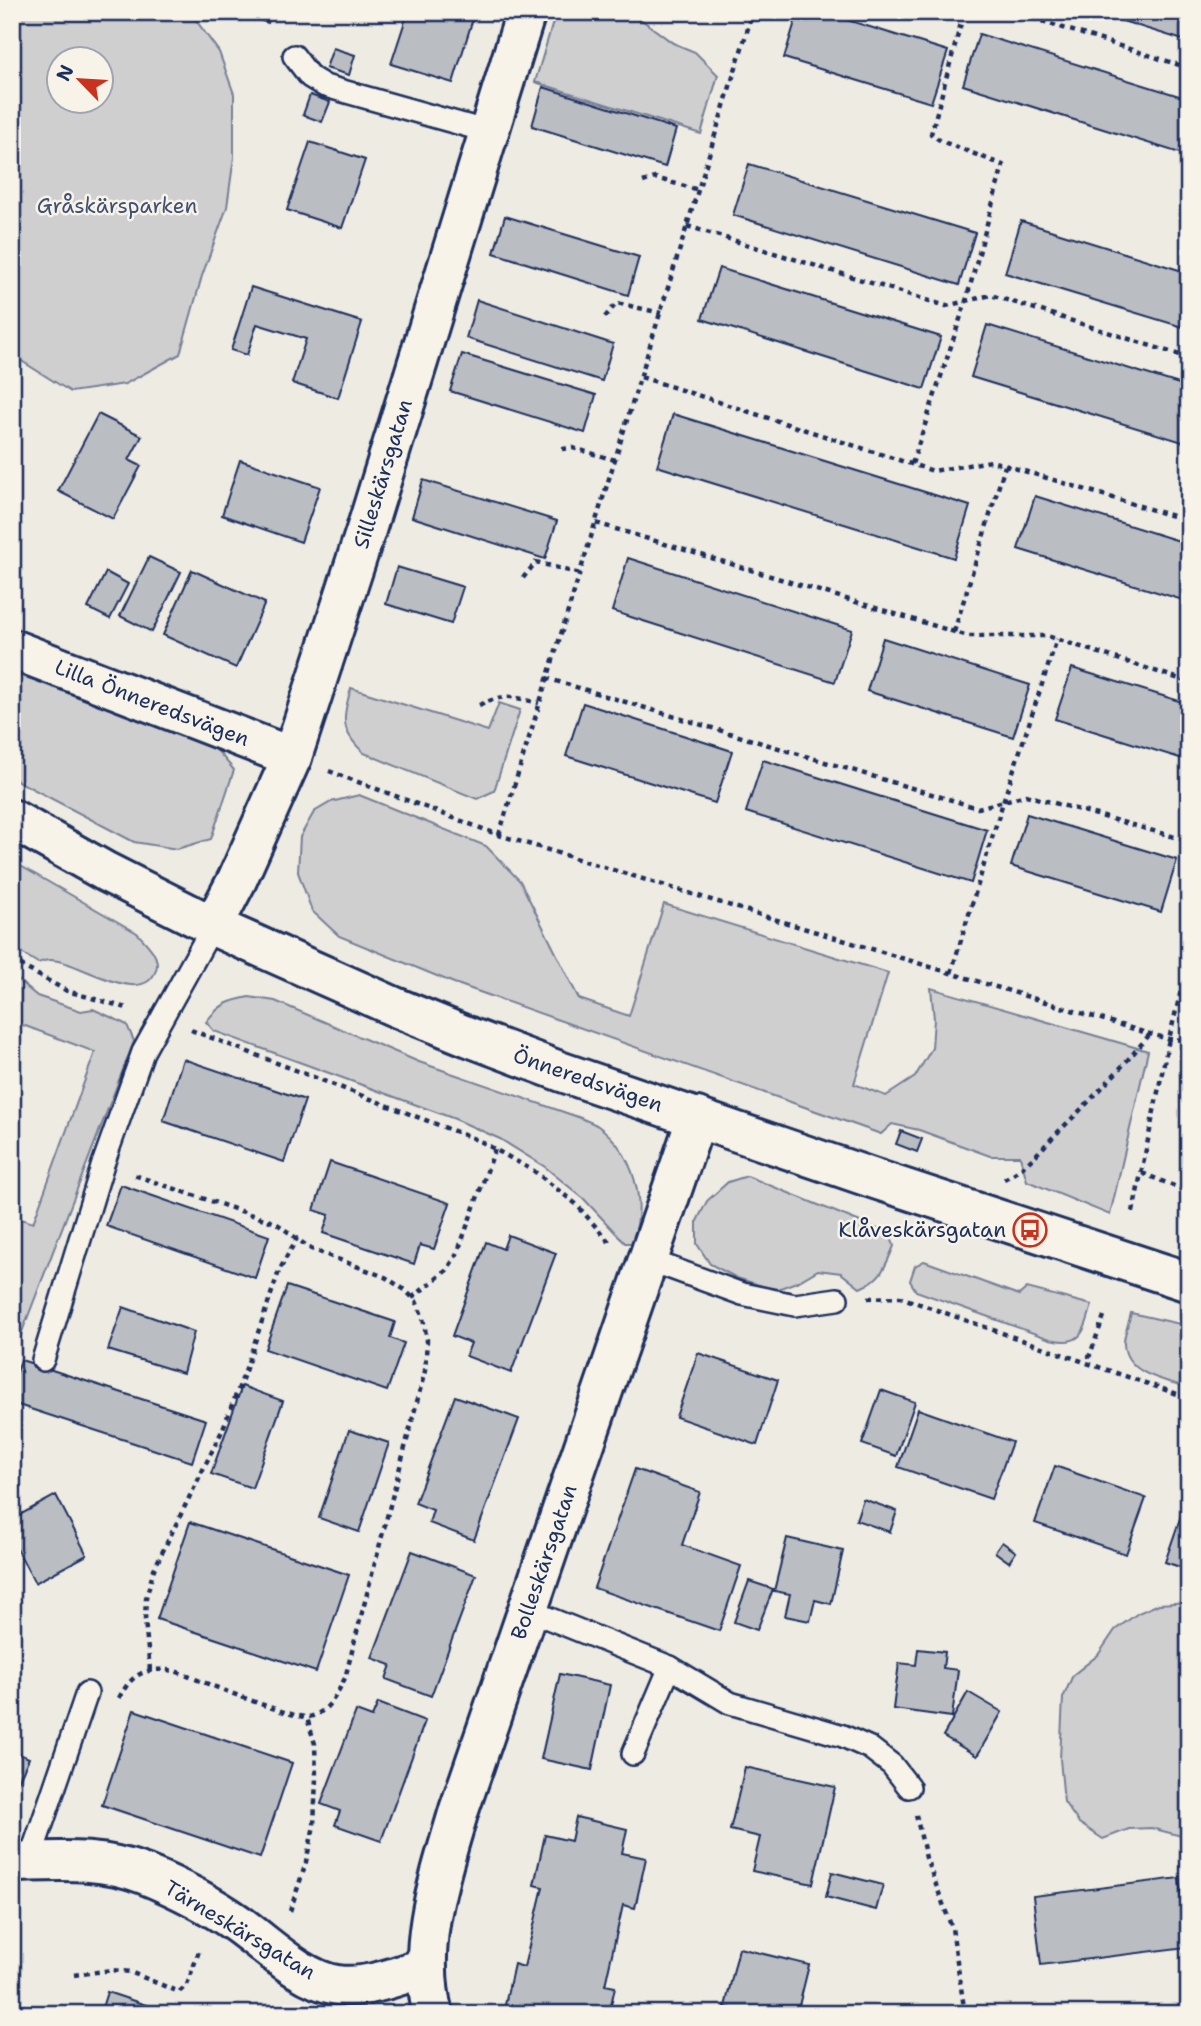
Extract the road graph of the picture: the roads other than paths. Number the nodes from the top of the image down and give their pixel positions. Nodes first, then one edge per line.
1 (526, 12) edge
2 (294, 56) dead end
3 (489, 131) junction
4 (12, 649) edge
5 (292, 757) junction
6 (12, 819) edge
7 (214, 926) junction
8 (697, 1117) junction
9 (645, 1269) junction
10 (1189, 1282) edge
11 (837, 1300) road end
12 (43, 1360) dead end
13 (528, 1610) junction
14 (670, 1667) junction
15 (88, 1693) dead end
16 (632, 1754) dead end
17 (909, 1787) road end
18 (21, 1862) edge
19 (425, 1967) junction
20 (433, 2014) edge

1 - 3 street, Silleskärsgatan
2 - 3 lane
3 - 5 street, Silleskärsgatan
4 - 5 street, Lilla Önneredsvägen
5 - 7 street, Silleskärsgatan
6 - 7 street, Önneredsvägen
7 - 8 street, Önneredsvägen
7 - 12 lane
8 - 9 street, Bolleskärsgatan
8 - 10 street, Önneredsvägen
9 - 11 lane
9 - 13 street, Bolleskärsgatan
13 - 14 lane
13 - 19 street, Bolleskärsgatan
14 - 16 lane
14 - 17 lane
15 - 18 lane
18 - 19 street, Tärneskärsgatan
19 - 20 street, Bolleskärsgatan

